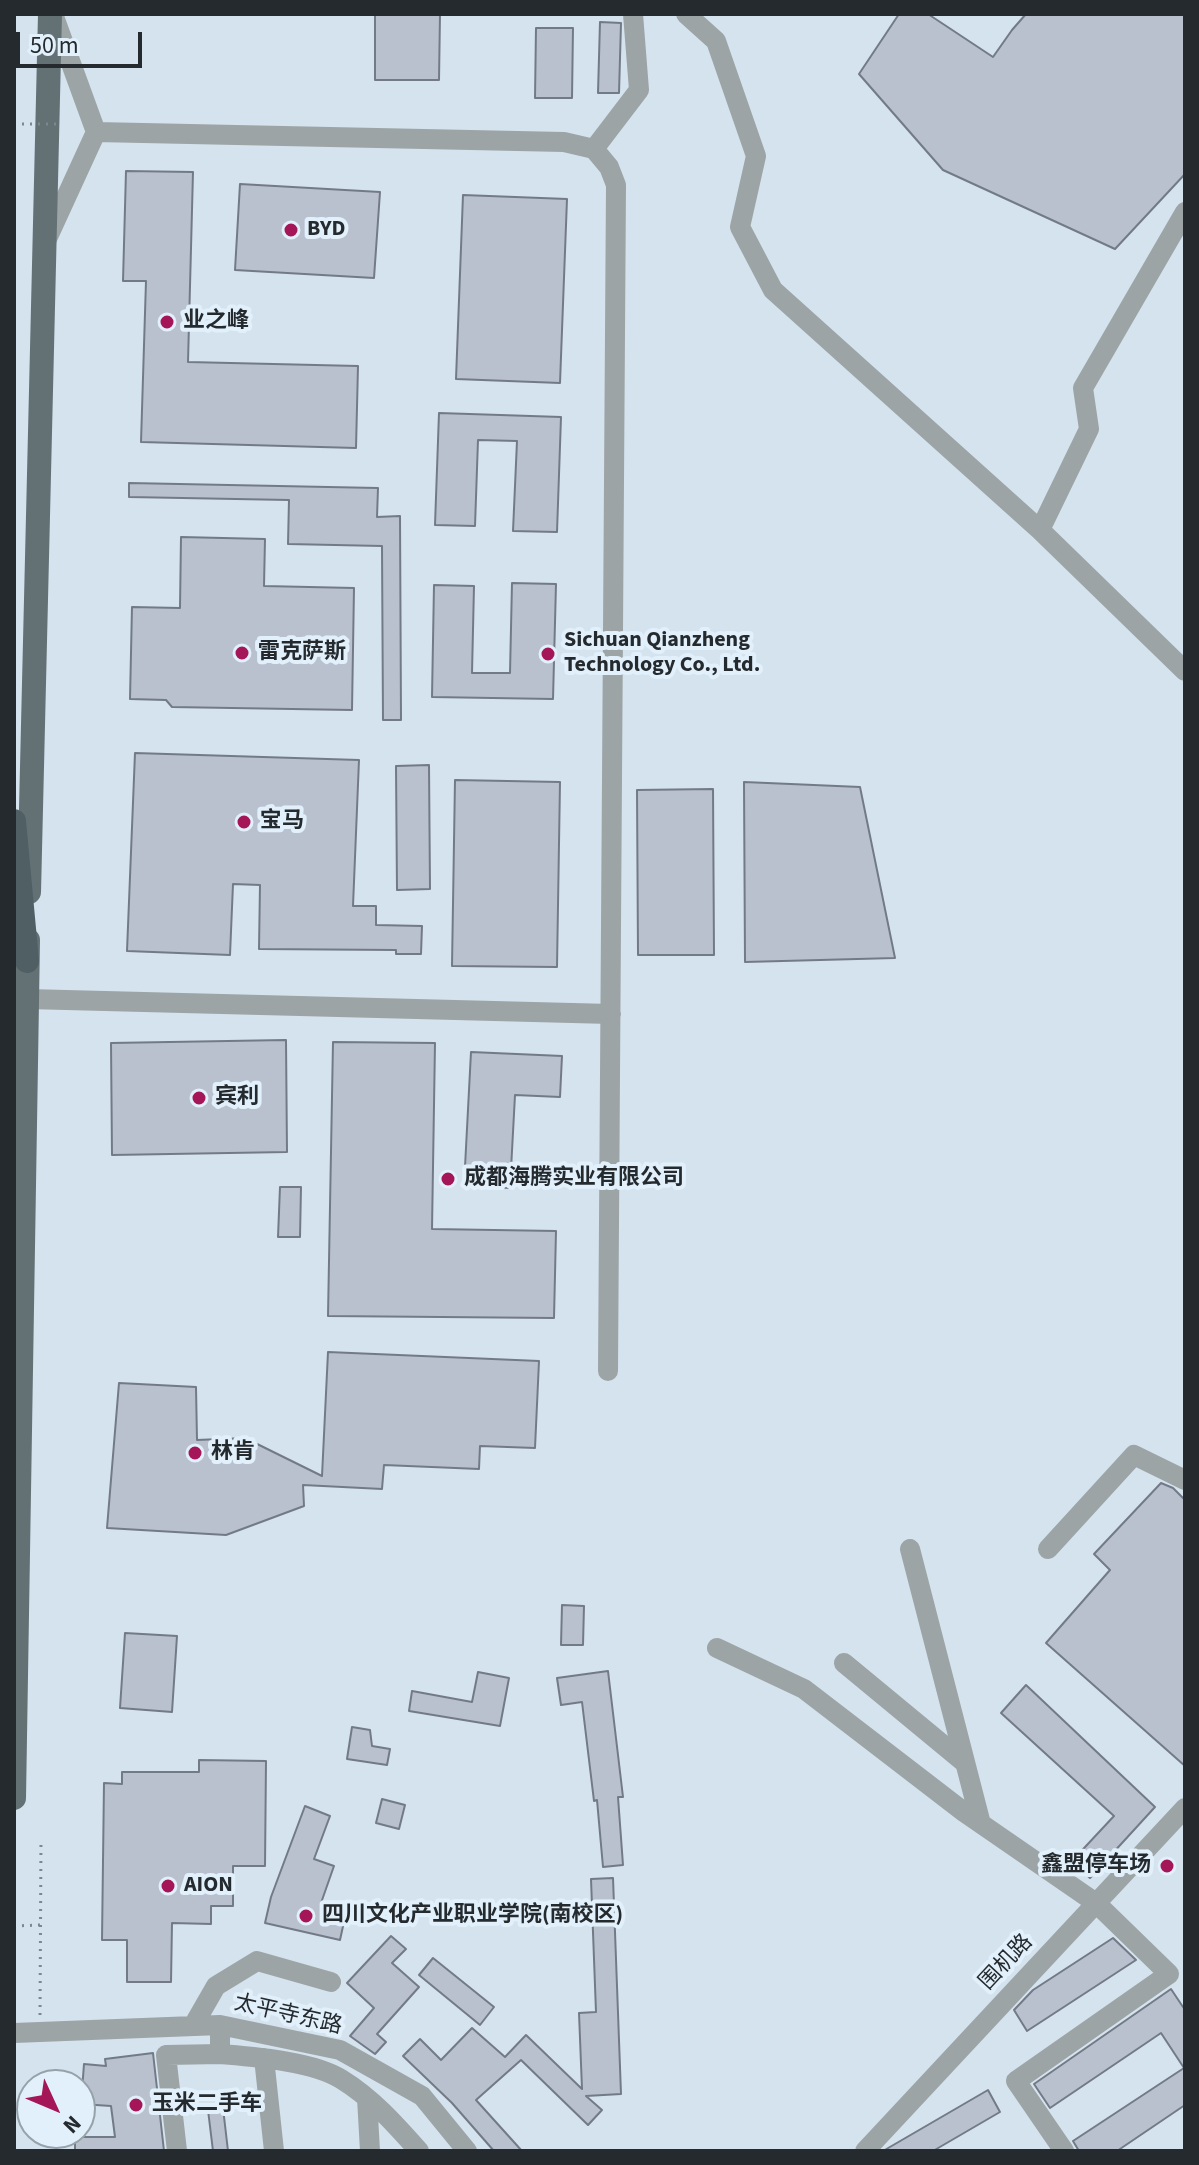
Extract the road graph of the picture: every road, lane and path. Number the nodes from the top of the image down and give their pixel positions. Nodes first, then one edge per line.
1 (52, 14) edge
2 (633, 14) edge
3 (686, 14) edge
4 (14, 124) edge
5 (60, 124) dead end
6 (96, 132) junction
7 (594, 149) junction
8 (1185, 212) edge
9 (44, 245) junction
10 (1040, 530) junction
11 (1185, 671) edge
12 (14, 821) edge
13 (27, 961) junction
14 (27, 999) junction
15 (611, 1014) junction
16 (608, 1371) dead end
17 (1185, 1480) edge
18 (910, 1549) dead end
19 (1048, 1549) dead end
20 (717, 1648) dead end
21 (844, 1663) dead end
22 (965, 1763) junction
23 (14, 1798) edge
24 (1185, 1808) edge
25 (981, 1824) junction
26 (41, 1839) dead end
27 (1096, 1903) junction
28 (40, 1925) junction
29 (14, 1926) edge
30 (331, 1982) dead end
31 (40, 1988) dead end
32 (220, 2025) junction
33 (193, 2026) junction
34 (14, 2033) edge
35 (220, 2054) junction
36 (264, 2058) junction
37 (367, 2098) junction
38 (177, 2151) edge
39 (274, 2151) edge
40 (370, 2151) edge
41 (419, 2151) edge
42 (467, 2151) edge
43 (865, 2151) edge
44 (1064, 2151) edge

1 - 6 street
1 - 9 main road
2 - 7 street
3 - 10 street
4 - 5 path, bridge
6 - 7 street
6 - 9 street
7 - 15 street
8 - 10 street
9 - 13 main road
10 - 11 street
12 - 13 highway
13 - 14 main road
14 - 15 street
14 - 23 main road
15 - 16 street
17 - 19 street
18 - 22 street
20 - 25 street
21 - 22 street
22 - 25 street
24 - 27 street, 围机路
25 - 27 street
26 - 28 path
27 - 43 street, 围机路
27 - 44 street
28 - 29 path, bridge
28 - 31 path
30 - 33 street
32 - 33 street, 太平寺东路
32 - 35 street
32 - 42 street, 太平寺东路
33 - 34 street, 太平寺东路
35 - 36 street
35 - 38 street
36 - 37 street
36 - 39 street
37 - 40 street
37 - 41 street

